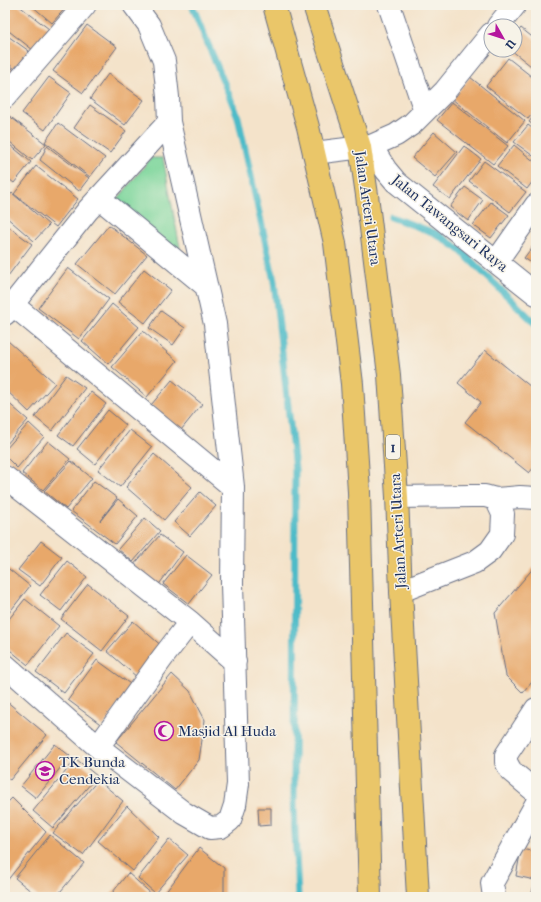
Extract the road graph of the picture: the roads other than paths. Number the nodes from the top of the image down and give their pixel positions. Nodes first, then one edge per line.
1 (85, 5) edge
2 (134, 5) edge
3 (274, 5) edge
4 (314, 5) edge
5 (389, 5) edge
6 (515, 5) edge
7 (504, 18) edge
8 (483, 44) edge
9 (5, 97) edge
10 (425, 111) junction
11 (169, 122) junction
12 (366, 146) junction
13 (314, 154) junction
14 (99, 198) junction
15 (536, 205) edge
16 (496, 262) junction
17 (206, 286) junction
18 (536, 294) edge
19 (9, 310) edge
20 (5, 477) edge
21 (536, 482) edge
22 (233, 487) junction
23 (397, 497) junction
24 (528, 498) edge
25 (496, 499) junction
26 (401, 591) junction
27 (190, 622) junction
28 (235, 662) junction
29 (5, 665) edge
30 (536, 709) edge
31 (98, 747) junction
32 (536, 792) edge
33 (536, 804) edge
34 (370, 897) edge
35 (418, 897) edge
36 (494, 897) edge

1 - 9 street
2 - 11 street
3 - 13 highway
4 - 12 highway, Jalan Arteri Utara / 1
5 - 10 street
6 - 7 street
8 - 10 street
10 - 12 street
11 - 14 street
11 - 17 street
12 - 13 street
12 - 16 street, Jalan Tawangsari Raya
12 - 23 highway, Jalan Arteri Utara / 1
13 - 34 highway
14 - 17 street
14 - 19 street
15 - 16 street
16 - 18 street, Jalan Tawangsari Raya
17 - 22 street
19 - 22 street
20 - 27 street
21 - 24 street
22 - 28 street
23 - 25 street
23 - 26 highway, Jalan Arteri Utara / 1
24 - 25 street
25 - 26 street
26 - 35 highway, Jalan Arteri Utara / 1
27 - 28 street
27 - 31 street
28 - 31 street
29 - 31 street
30 - 32 street
33 - 36 street

